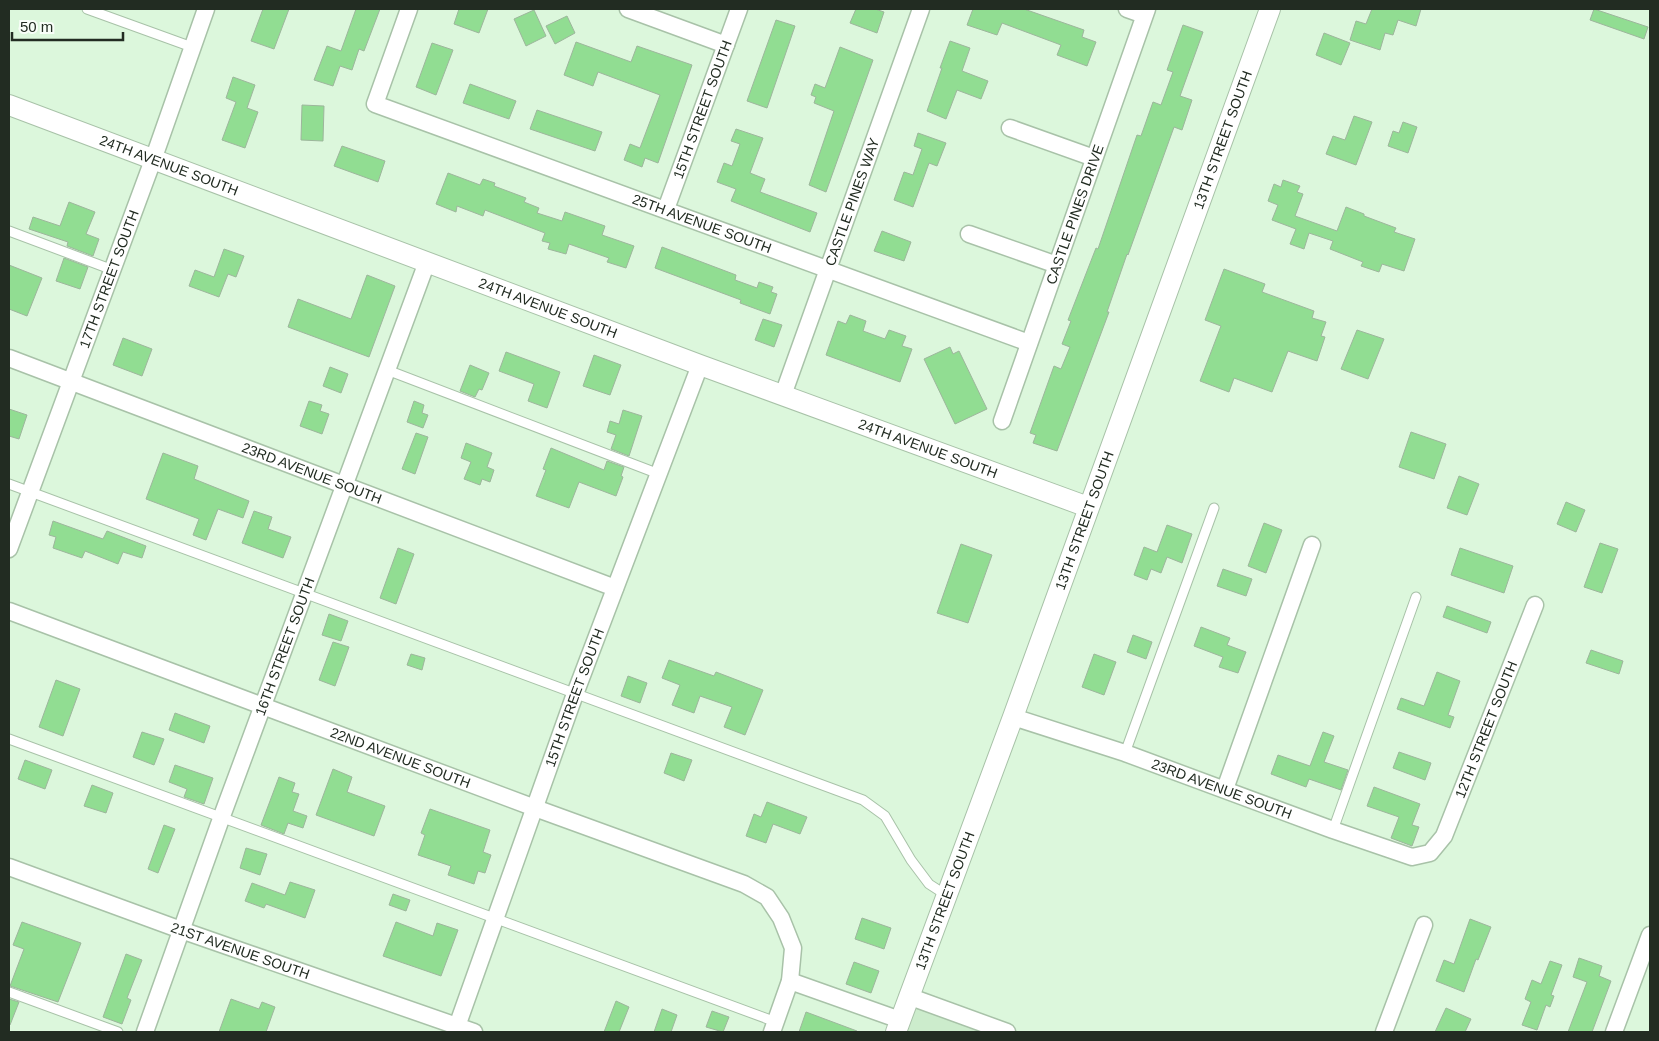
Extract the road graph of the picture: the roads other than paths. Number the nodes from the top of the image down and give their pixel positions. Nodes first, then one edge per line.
1 (88, 9) edge
2 (206, 9) edge
3 (409, 9) edge
4 (628, 9) edge
5 (739, 9) edge
6 (921, 9) edge
7 (1127, 9) edge
8 (1270, 9) edge
9 (1146, 12) edge
10 (726, 45) junction
11 (192, 47) junction
12 (9, 104) edge
13 (1010, 128) dead end
14 (1094, 158) junction
15 (153, 160) junction
16 (666, 209) junction
17 (9, 231) edge
18 (969, 234) dead end
19 (427, 262) junction
20 (1057, 265) junction
21 (828, 269) junction
22 (113, 270) junction
23 (1029, 343) junction
24 (9, 358) edge
25 (700, 365) junction
26 (387, 370) junction
27 (72, 381) junction
28 (783, 394) junction
29 (1002, 421) dead end
30 (659, 474) junction
31 (9, 484) edge
32 (344, 485) junction
33 (30, 491) junction
34 (1088, 507) junction
35 (1214, 508) dead end
36 (1312, 545) dead end
37 (9, 550) edge
38 (615, 588) junction
39 (304, 592) junction
40 (1416, 597) dead end
41 (1534, 604) dead end
42 (9, 611) edge
43 (575, 694) junction
44 (262, 706) junction
45 (1013, 717) junction
46 (9, 739) edge
47 (1125, 753) junction
48 (1224, 789) junction
49 (535, 808) junction
50 (222, 816) junction
51 (1333, 830) junction
52 (1430, 853) joint
53 (9, 867) edge
54 (946, 895) junction
55 (496, 920) junction
56 (1424, 926) dead end
57 (181, 930) junction
58 (1650, 935) edge
59 (790, 980) junction
60 (9, 992) edge
61 (908, 996) junction
62 (898, 1026) edge
63 (774, 1027) edge
64 (456, 1029) edge
65 (118, 1032) edge
66 (146, 1032) edge
67 (474, 1032) edge
68 (1007, 1032) edge
69 (1384, 1032) edge
70 (1614, 1032) edge

1 - 11 lane
2 - 11 street, 17TH STREET SOUTH
3 - 16 street, 25TH AVENUE SOUTH
4 - 10 street
5 - 10 street, 15TH STREET SOUTH
6 - 21 street, CASTLE PINES WAY
7 - 9 street
8 - 34 street, 13TH STREET SOUTH
9 - 14 street, CASTLE PINES DRIVE
10 - 16 street, 15TH STREET SOUTH
11 - 15 street, 17TH STREET SOUTH
12 - 15 street, 24TH AVENUE SOUTH
13 - 14 street
14 - 20 street, CASTLE PINES DRIVE
15 - 19 street, 24TH AVENUE SOUTH
15 - 22 street, 17TH STREET SOUTH
16 - 21 street, 25TH AVENUE SOUTH
17 - 22 lane
18 - 20 street
19 - 25 street, 24TH AVENUE SOUTH
19 - 26 street, 16TH STREET SOUTH
20 - 23 street, CASTLE PINES DRIVE
21 - 23 street, 25TH AVENUE SOUTH
21 - 28 street, CASTLE PINES WAY
22 - 27 street, 17TH STREET SOUTH
23 - 29 street, CASTLE PINES DRIVE
24 - 27 street, 23RD AVENUE SOUTH
25 - 28 street, 24TH AVENUE SOUTH
25 - 30 street, 15TH STREET SOUTH
26 - 30 lane
26 - 32 street, 16TH STREET SOUTH
27 - 32 street, 23RD AVENUE SOUTH
27 - 33 street, 17TH STREET SOUTH
28 - 34 street, 24TH AVENUE SOUTH
30 - 38 street, 15TH STREET SOUTH
31 - 33 lane
32 - 38 street, 23RD AVENUE SOUTH
32 - 39 street, 16TH STREET SOUTH
33 - 37 street, 17TH STREET SOUTH
33 - 39 lane
34 - 45 street, 13TH STREET SOUTH
35 - 47 lane
36 - 48 street
38 - 43 street, 15TH STREET SOUTH
39 - 43 lane
39 - 44 street, 16TH STREET SOUTH
40 - 51 lane
41 - 52 street, 12TH STREET SOUTH
42 - 44 street, 22ND AVENUE SOUTH
43 - 49 street, 15TH STREET SOUTH
43 - 54 lane
44 - 49 street, 22ND AVENUE SOUTH
44 - 50 street, 16TH STREET SOUTH
45 - 47 street, 23RD AVENUE SOUTH
45 - 54 street, 13TH STREET SOUTH
46 - 50 lane
47 - 48 street, 23RD AVENUE SOUTH
48 - 51 street, 23RD AVENUE SOUTH
49 - 55 street, 15TH STREET SOUTH
49 - 59 street, 22ND AVENUE SOUTH
50 - 55 lane
50 - 57 street, 16TH STREET SOUTH
51 - 52 street, 23RD AVENUE SOUTH
53 - 57 street, 21ST AVENUE SOUTH
54 - 61 street, 13TH STREET SOUTH
55 - 63 lane
55 - 64 street, 15TH STREET SOUTH
56 - 69 street
57 - 64 street, 21ST AVENUE SOUTH
57 - 66 street, 16TH STREET SOUTH
58 - 70 street
59 - 62 street
59 - 63 street, 22ND AVENUE SOUTH
60 - 65 lane
61 - 62 street, 13TH STREET SOUTH
61 - 68 street
64 - 67 street, 21ST AVENUE SOUTH

